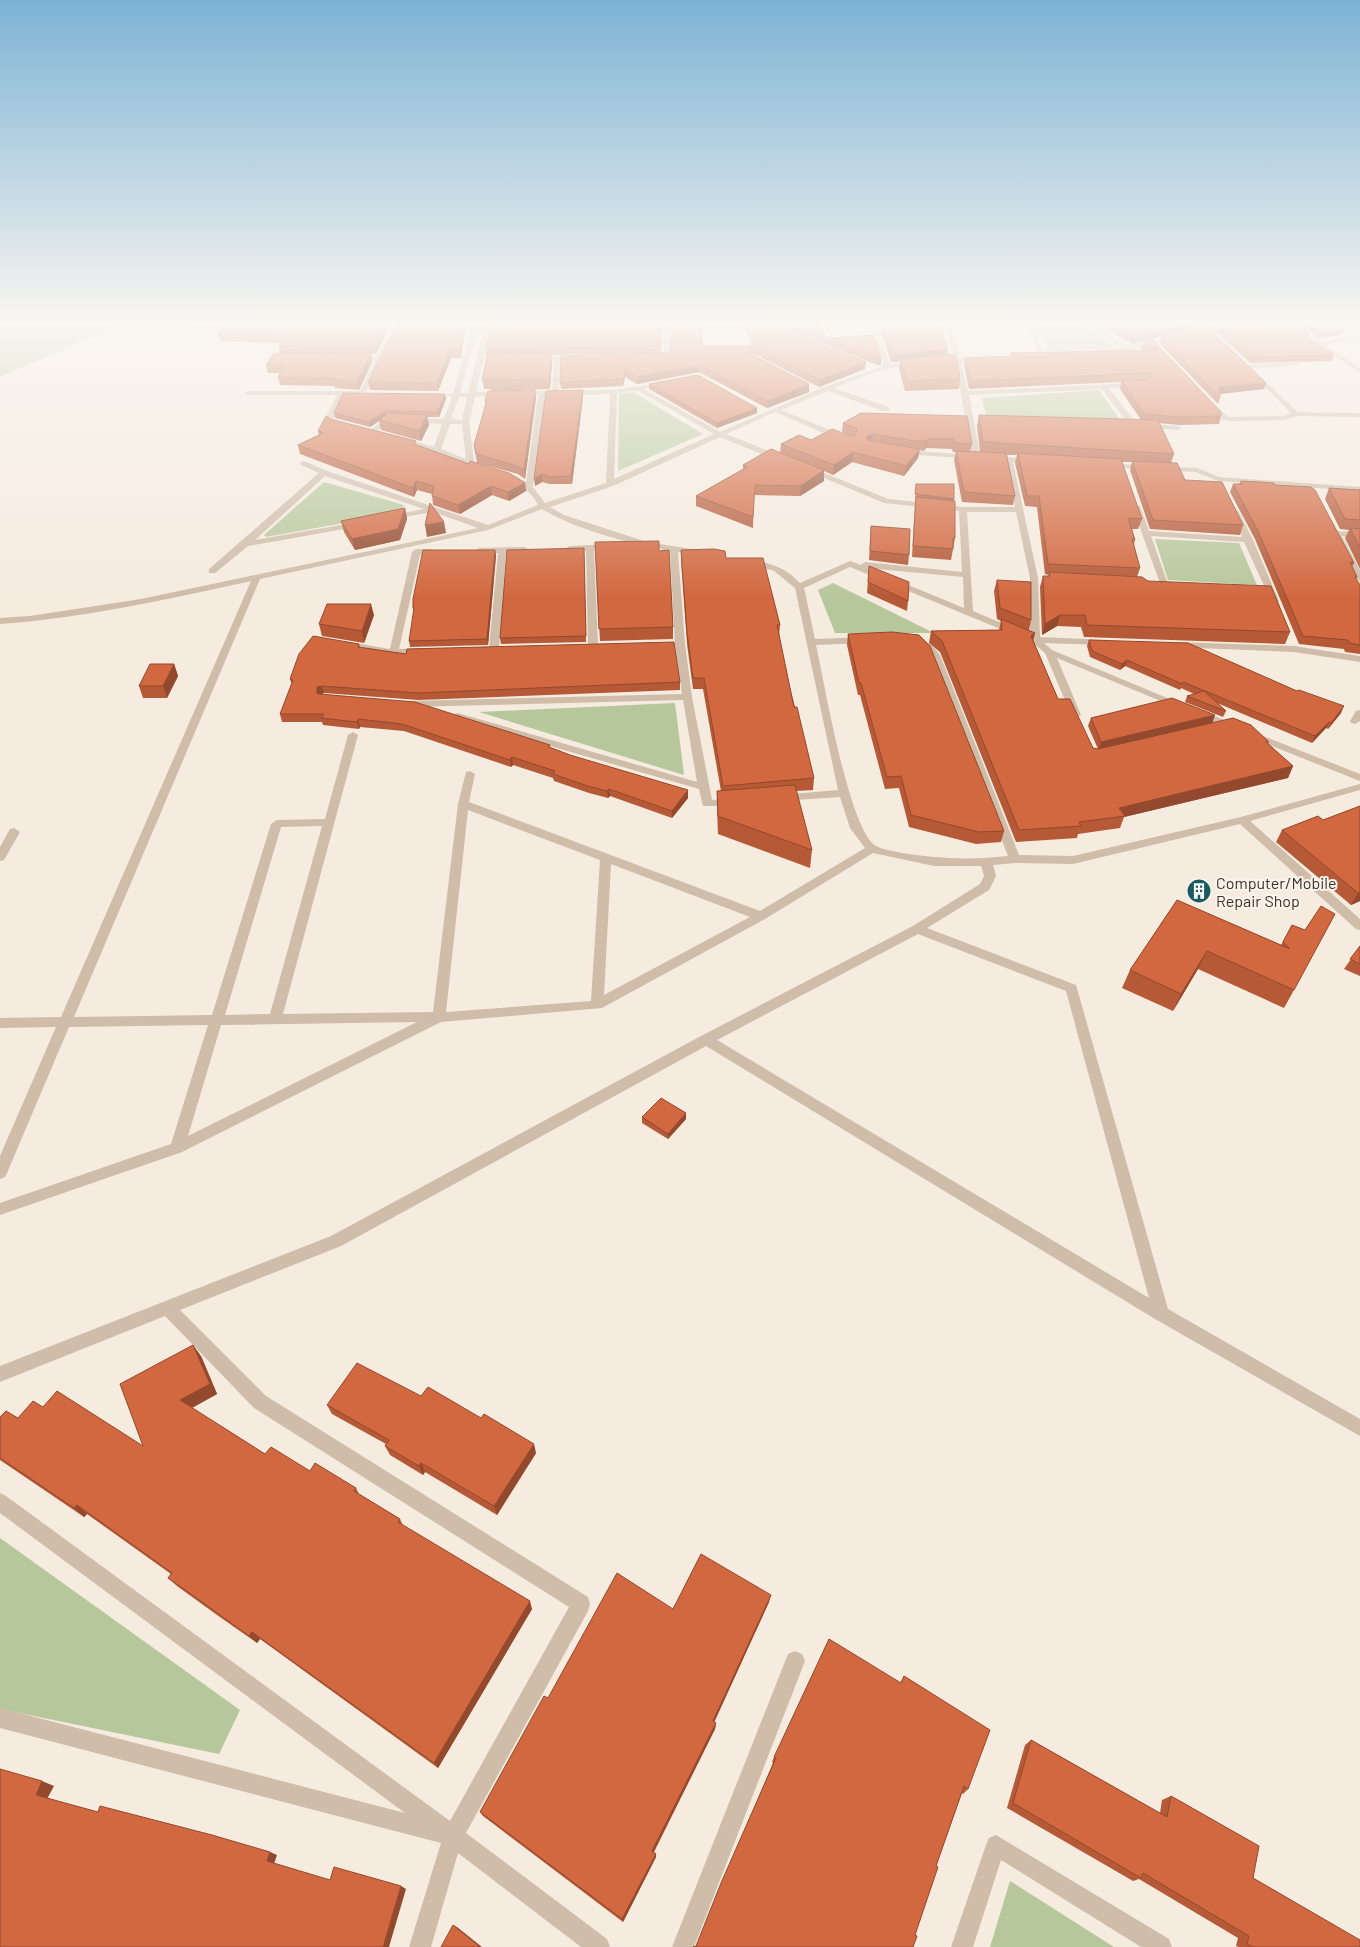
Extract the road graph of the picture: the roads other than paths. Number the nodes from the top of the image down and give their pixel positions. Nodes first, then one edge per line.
1 (330, 416) edge
2 (449, 416) edge
3 (467, 416) edge
4 (539, 416) edge
5 (613, 416) edge
6 (687, 416) edge
7 (760, 416) edge
8 (790, 416) edge
9 (970, 416) edge
10 (1127, 416) edge
11 (1222, 416) edge
12 (1290, 416) edge
13 (961, 419) edge
14 (971, 420) junction
15 (980, 420) edge
16 (465, 422) junction
17 (447, 423) junction
18 (1123, 424) edge
19 (1133, 424) junction
20 (353, 428) edge
21 (1177, 428) edge
22 (362, 430) edge
23 (371, 432) junction
24 (719, 434) junction
25 (851, 441) edge
26 (437, 450) junction
27 (895, 451) edge
28 (976, 457) junction
29 (1009, 459) junction
30 (1037, 461) edge
31 (790, 462) edge
32 (304, 463) dead end
33 (1094, 464) edge
34 (471, 465) junction
35 (799, 466) edge
36 (324, 473) junction
37 (1218, 479) junction
38 (610, 484) junction
39 (529, 487) junction
40 (1222, 488) edge
41 (1360, 489) edge
42 (1134, 499) edge
43 (1231, 505) edge
44 (543, 506) junction
45 (963, 509) junction
46 (434, 510) junction
47 (1020, 510) junction
48 (377, 520) edge
49 (368, 522) edge
50 (488, 528) junction
51 (1145, 532) junction
52 (1360, 535) edge
53 (1249, 540) junction
54 (245, 544) junction
55 (646, 544) junction
56 (416, 548) junction
57 (590, 548) junction
58 (560, 549) edge
59 (674, 549) junction
60 (531, 550) edge
61 (473, 551) edge
62 (502, 551) junction
63 (444, 552) edge
64 (713, 556) edge
65 (742, 560) edge
66 (850, 564) junction
67 (212, 571) dead end
68 (967, 575) junction
69 (1359, 576) edge
70 (258, 577) junction
71 (1154, 584) edge
72 (799, 587) junction
73 (1278, 608) edge
74 (969, 613) junction
75 (0, 621) edge
76 (875, 640) edge
77 (912, 640) edge
78 (1035, 640) junction
79 (338, 642) edge
80 (812, 642) junction
81 (1115, 643) edge
82 (1164, 644) edge
83 (593, 646) edge
84 (494, 649) edge
85 (434, 651) edge
86 (394, 652) junction
87 (1049, 652) junction
88 (1360, 659) edge
89 (687, 697) junction
90 (401, 704) edge
91 (419, 705) junction
92 (1079, 721) edge
93 (1228, 725) junction
94 (1208, 729) edge
95 (353, 735) dead end
96 (470, 774) dead end
97 (1360, 778) edge
98 (704, 787) junction
99 (1360, 787) edge
100 (844, 792) junction
101 (766, 799) edge
102 (746, 801) edge
103 (463, 804) junction
104 (1242, 820) junction
105 (328, 822) junction
106 (14, 832) dead end
107 (872, 848) junction
108 (0, 857) edge
109 (606, 857) junction
110 (1015, 859) junction
111 (986, 862) junction
112 (761, 916) junction
113 (1358, 923) edge
114 (917, 929) junction
115 (597, 1005) junction
116 (439, 1017) junction
117 (216, 1019) junction
118 (275, 1019) junction
119 (64, 1022) junction
120 (0, 1023) edge
121 (706, 1040) junction
122 (177, 1148) junction
123 (0, 1174) edge
124 (0, 1209) edge
125 (167, 1308) junction
126 (1161, 1314) junction
127 (0, 1374) edge
128 (1360, 1428) edge
129 (0, 1502) edge
130 (795, 1661) dead end
131 (0, 1718) edge
132 (453, 1836) junction
133 (420, 1947) edge
134 (599, 1947) edge
135 (683, 1947) edge
136 (962, 1947) edge
137 (1161, 1947) edge

1 - 20 street
2 - 17 street
3 - 16 street
4 - 39 street
5 - 38 street
6 - 24 street
7 - 24 street
8 - 25 street
9 - 14 street
10 - 19 street
11 - 12 street
13 - 14 street
14 - 15 street
14 - 28 street
16 - 17 street
16 - 34 street
17 - 23 street
17 - 26 street
18 - 19 street
19 - 21 street
22 - 23 street
23 - 26 street
24 - 31 street
24 - 38 street
26 - 34 street
27 - 28 street
28 - 29 street
29 - 30 street
29 - 47 street
32 - 36 street
33 - 37 street
34 - 39 street
35 - 45 street
36 - 46 street
36 - 54 street
37 - 40 street
37 - 41 street
38 - 44 street
39 - 44 street
42 - 51 street
43 - 53 street
44 - 50 street
44 - 55 street
45 - 47 street
45 - 68 street
46 - 48 street
46 - 50 street
47 - 78 street
49 - 54 street
50 - 56 street
51 - 53 street
51 - 71 street
52 - 69 street
53 - 73 street
54 - 67 street
55 - 57 street
55 - 59 street
56 - 63 street
56 - 70 street
56 - 86 street
57 - 58 street
57 - 83 street
59 - 64 street
59 - 89 street
60 - 62 street
61 - 62 street
62 - 84 street
65 - 72 street
66 - 68 street
66 - 72 street
66 - 74 street
68 - 74 street
70 - 75 street
70 - 119 street
72 - 80 street
74 - 78 street
76 - 80 street
77 - 110 street
78 - 81 street
78 - 87 street
79 - 86 street
80 - 100 street
82 - 88 street
85 - 86 street
87 - 92 street
87 - 93 street
89 - 91 street
89 - 98 street
90 - 91 street
91 - 98 street
93 - 94 street
93 - 97 street
95 - 105 street
96 - 103 street
98 - 102 street
99 - 104 street
100 - 101 street
100 - 107 street
103 - 109 street
103 - 116 street
104 - 110 street
104 - 113 street
105 - 117 street
105 - 118 street
106 - 108 street
107 - 111 street
107 - 112 street
109 - 112 street
109 - 115 street
110 - 111 street
111 - 114 street
112 - 115 street
114 - 121 street
114 - 126 street
115 - 116 street
116 - 118 street
116 - 122 street
117 - 118 street
117 - 119 street
117 - 122 street
119 - 120 street
119 - 123 street
121 - 125 street
121 - 126 street
122 - 124 street
125 - 127 street
125 - 132 street
126 - 128 street
129 - 132 street
130 - 135 street
131 - 132 street
132 - 133 street
132 - 134 street
136 - 137 street

